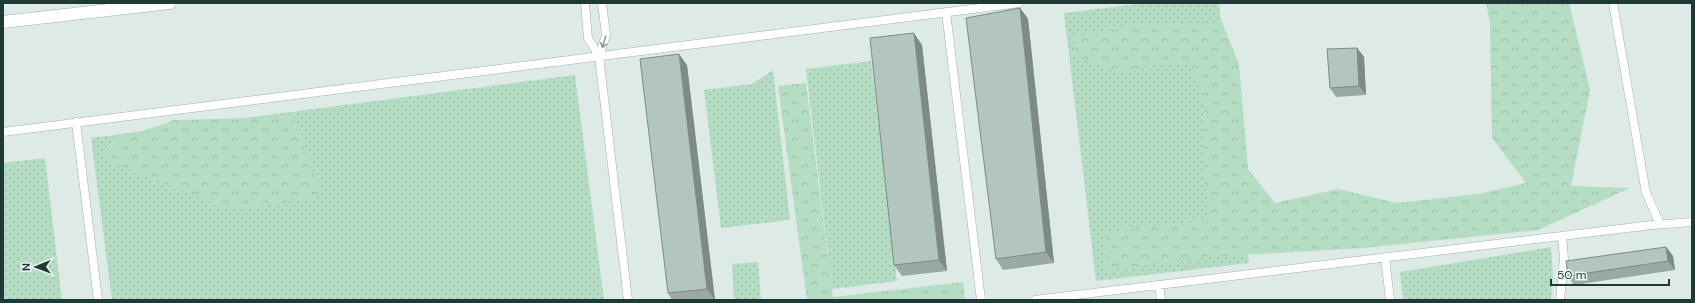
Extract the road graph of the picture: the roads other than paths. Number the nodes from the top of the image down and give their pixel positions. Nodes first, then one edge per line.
1 (170, 3) edge
2 (585, 3) edge
3 (602, 3) edge
4 (1020, 3) edge
5 (1612, 3) edge
6 (946, 12) junction
7 (3, 22) edge
8 (599, 56) junction
9 (76, 122) junction
10 (3, 132) edge
11 (1692, 222) edge
12 (1660, 224) junction
13 (1562, 236) junction
14 (1385, 257) junction
15 (1159, 285) junction
16 (98, 300) edge
17 (628, 300) edge
18 (981, 300) edge
19 (1035, 300) edge
20 (1161, 300) edge
21 (1390, 300) edge
22 (1560, 300) edge

1 - 7 street
2 - 8 lane
3 -> 8 lane
4 - 6 lane
5 - 12 lane
6 - 8 lane
6 - 18 lane
8 - 9 lane
8 - 17 lane
9 - 10 lane
9 - 16 lane
11 - 12 lane
12 - 13 lane
13 - 14 lane
13 - 22 lane
14 - 15 lane
14 - 21 lane
15 - 19 lane
15 - 20 lane

